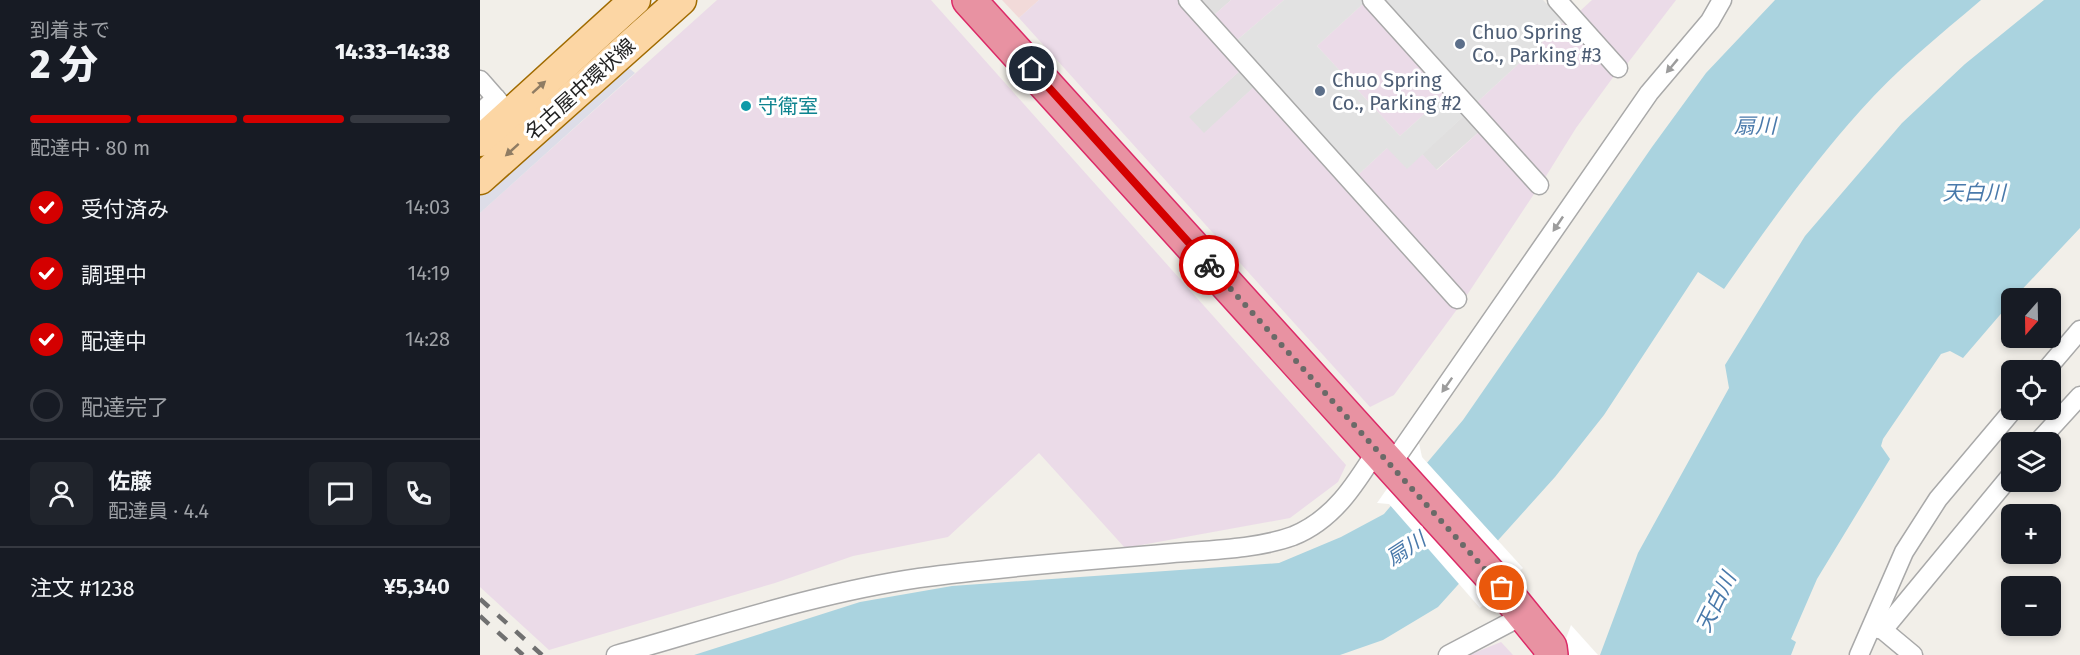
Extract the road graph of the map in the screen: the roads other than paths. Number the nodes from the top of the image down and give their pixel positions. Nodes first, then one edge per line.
1 (635, 0) edge
2 (681, 0) edge
3 (969, 0) edge
4 (1188, 0) edge
5 (1372, 0) edge
6 (1557, 0) edge
7 (1722, 0) edge
8 (1618, 68) dead end
9 (480, 80) edge
10 (503, 106) junction
11 (480, 113) edge
12 (480, 141) edge
13 (480, 179) edge
14 (1539, 185) dead end
15 (1457, 299) dead end
16 (2080, 330) edge
17 (2054, 360) edge
18 (2080, 396) edge
19 (2005, 420) edge
20 (2046, 432) edge
21 (1389, 463) junction
22 (2001, 487) edge
23 (1524, 615) junction
24 (1877, 629) junction
25 (1554, 650) edge
26 (616, 655) edge
27 (1448, 655) edge
28 (1859, 655) edge
29 (1913, 655) edge

10 -> 1 main road, 名古屋中環状線
2 -> 13 main road, 名古屋中環状線
3 - 21 highway
4 - 15 street
5 - 14 street
6 - 8 street
7 -> 21 street
9 - 10 street
10 - 11 street
10 - 12 main road, 名古屋中環状線
16 - 17 street
18 - 20 street
19 - 24 street
21 - 23 highway
21 - 26 street
22 - 24 street
23 - 25 highway
23 - 27 street
24 - 28 street
24 - 29 street

